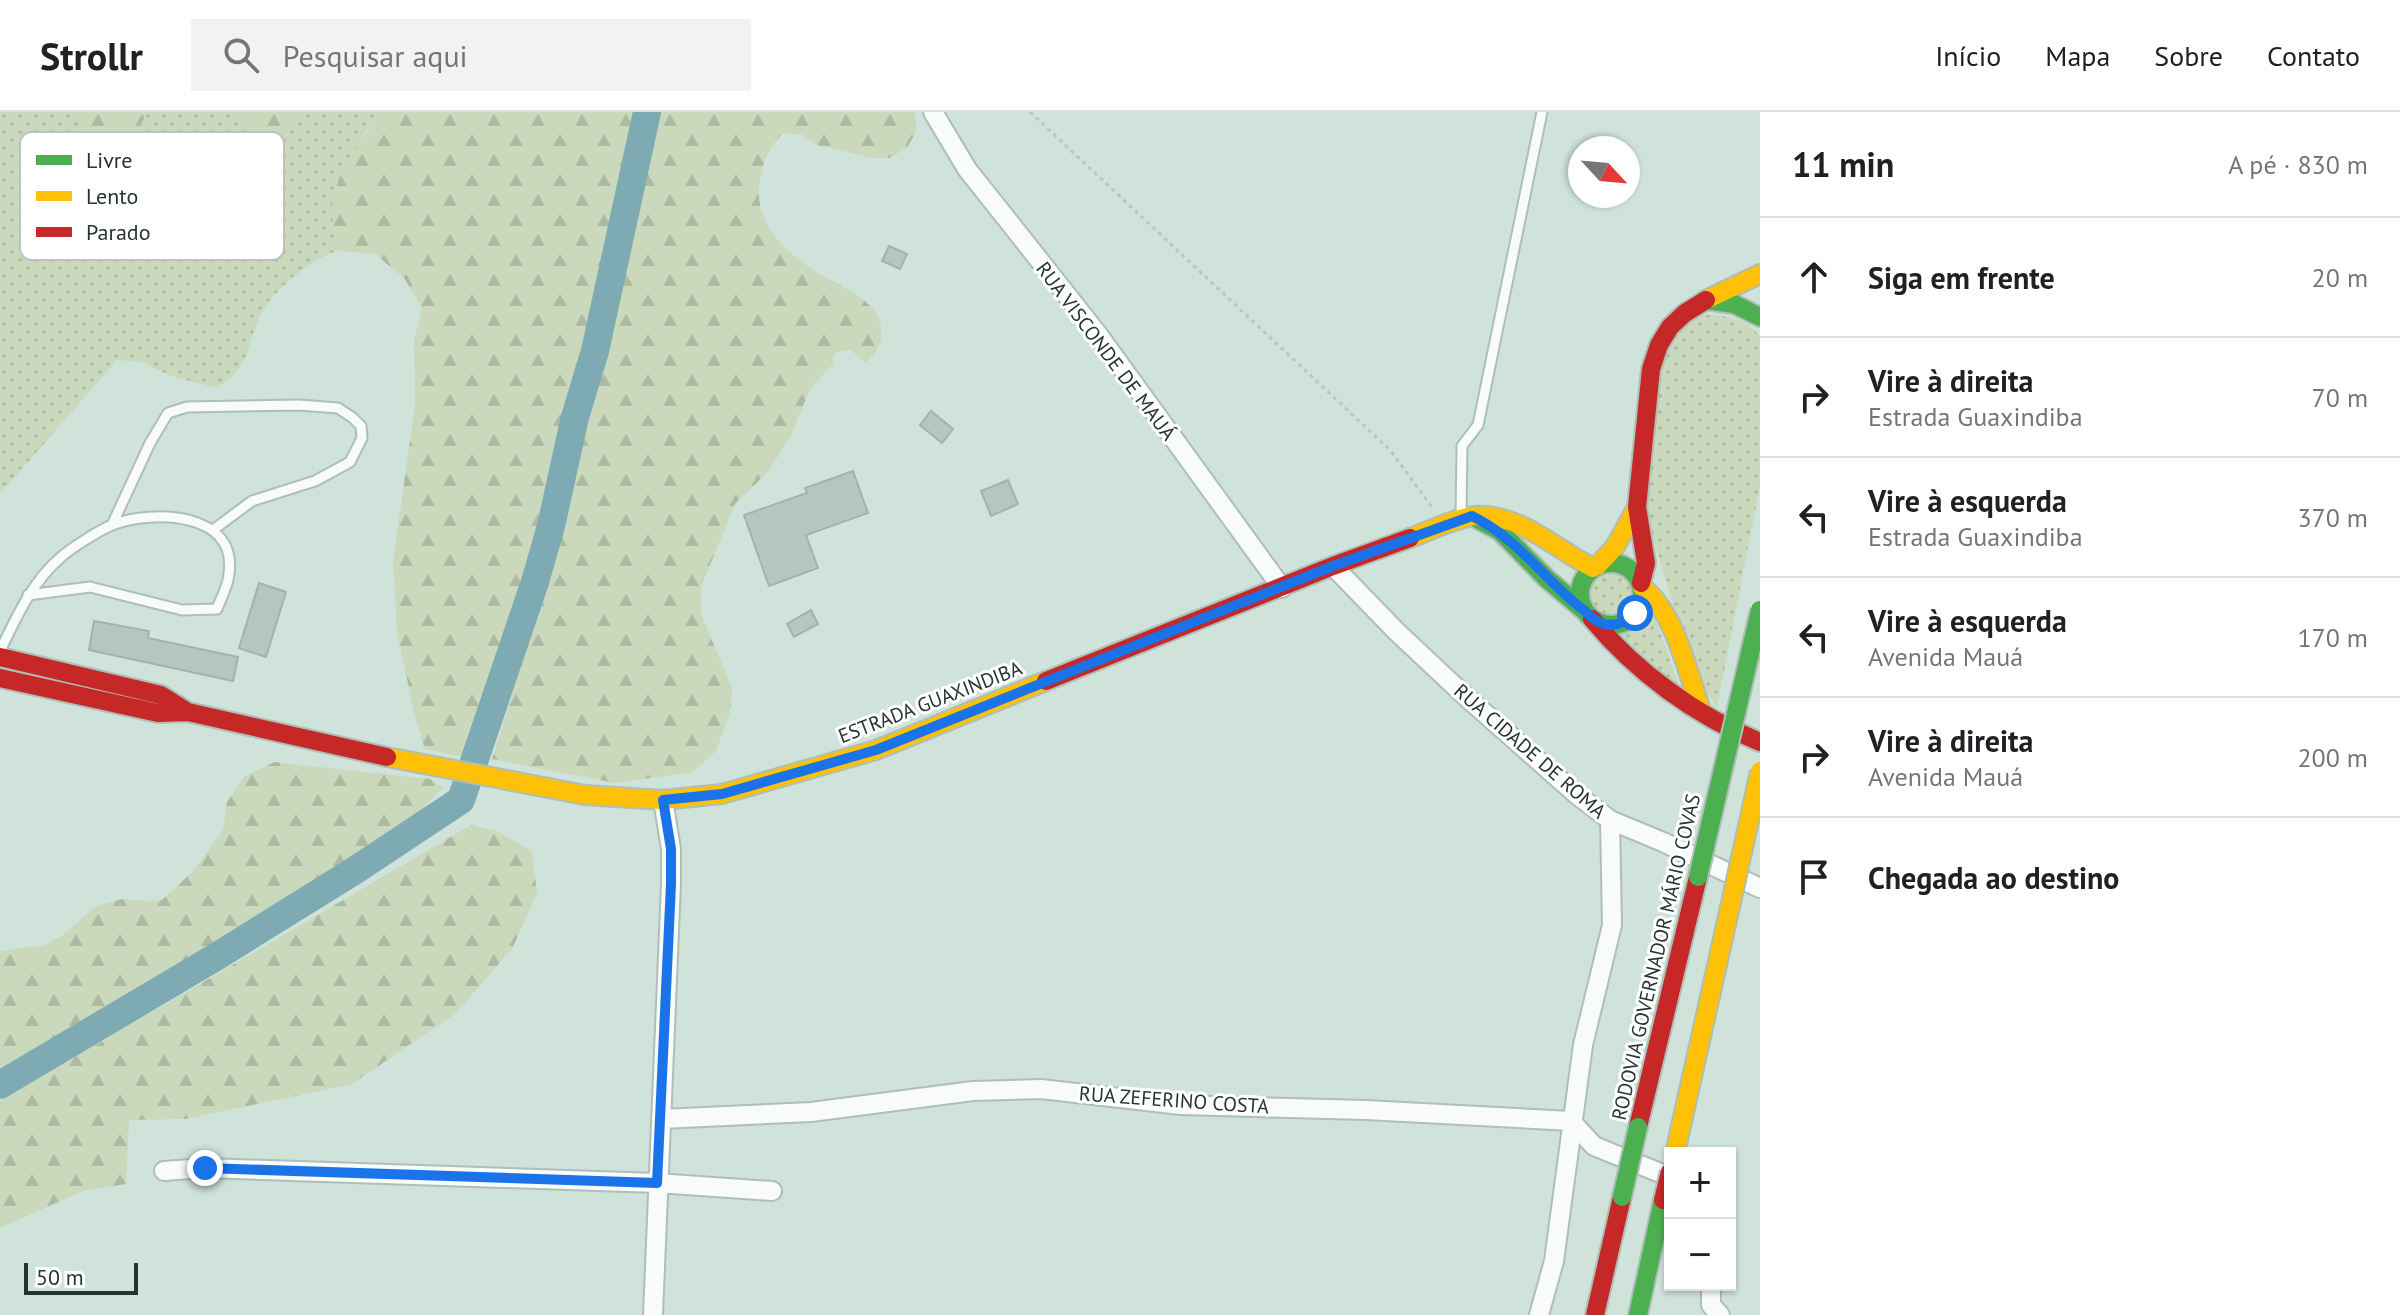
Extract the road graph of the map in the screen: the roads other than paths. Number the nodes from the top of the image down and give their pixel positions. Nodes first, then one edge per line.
1 (933, 112) edge
2 (1542, 112) edge
3 (1760, 274) edge
4 (1706, 300) junction
5 (1760, 317) edge
6 (1637, 507) junction
7 (1459, 520) junction
8 (112, 525) junction
9 (213, 530) junction
10 (1333, 566) junction
11 (1595, 567) junction
12 (1641, 585) junction
13 (1282, 588) junction
14 (28, 595) junction
15 (1760, 610) edge
16 (1589, 615) junction
17 (0, 651) edge
18 (0, 657) edge
19 (0, 678) edge
20 (1701, 710) junction
21 (188, 712) junction
22 (1760, 742) edge
23 (1760, 771) edge
24 (663, 800) junction
25 (1610, 820) junction
26 (1760, 888) edge
27 (661, 1119) junction
28 (1571, 1121) junction
29 (1676, 1147) edge
30 (164, 1171) dead end
31 (1664, 1173) edge
32 (657, 1183) junction
33 (772, 1191) dead end
34 (1664, 1196) edge
35 (1711, 1291) edge
36 (653, 1315) edge
37 (1539, 1315) edge
38 (1595, 1315) edge
39 (1638, 1315) edge
40 (1720, 1315) edge

1 - 13 street, RUA VISCONDE DE MAUÁ
2 - 7 lane
3 - 4 main road
4 - 5 main road
4 - 6 main road
6 - 11 main road
6 - 12 main road
7 - 10 main road, ESTRADA GUAXINDIBA
7 - 11 main road
7 - 16 main road
8 - 9 lane
8 - 9 lane
8 - 14 lane
9 - 14 lane
10 - 13 main road, ESTRADA GUAXINDIBA
10 - 25 street, RUA CIDADE DE ROMA
11 - 12 main road
11 - 16 main road
12 - 16 main road
12 - 20 main road
13 - 24 main road, ESTRADA GUAXINDIBA
14 - 17 lane
15 - 38 main road, RODOVIA GOVERNADOR MÁRIO COVAS, bridge
16 - 20 main road
18 - 21 main road, ESTRADA GUAXINDIBA
19 - 21 main road, ESTRADA GUAXINDIBA
20 - 22 main road
21 - 24 main road, ESTRADA GUAXINDIBA
23 - 29 main road, bridge
24 - 27 street
25 - 26 street, RUA CIDADE DE ROMA
25 - 28 street
27 - 28 street, RUA ZEFERINO COSTA
27 - 32 street
28 - 31 street
28 - 37 street
30 - 32 street
32 - 33 street
32 - 36 street
34 - 39 main road, bridge
35 - 40 street

